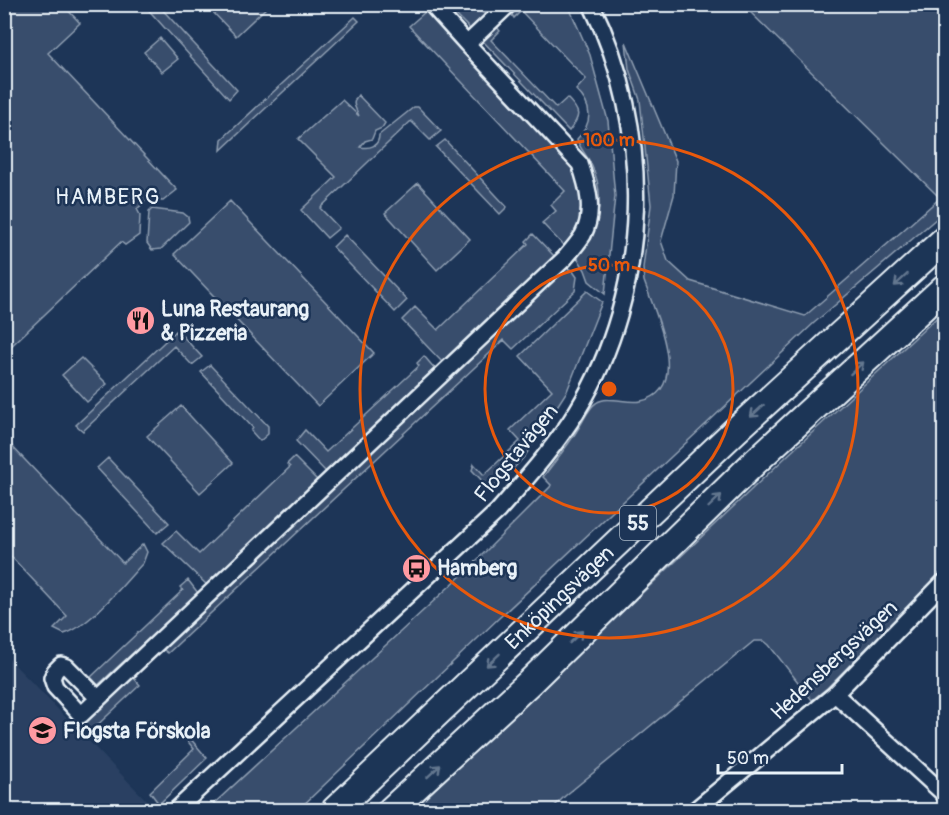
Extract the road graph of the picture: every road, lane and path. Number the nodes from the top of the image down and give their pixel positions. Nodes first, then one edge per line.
1 (431, 4) edge
2 (509, 4) edge
3 (591, 4) edge
4 (467, 44) junction
5 (945, 240) edge
6 (945, 288) edge
7 (945, 582) edge
8 (835, 694) junction
9 (98, 698) dead end
10 (945, 794) edge
11 (176, 810) edge
12 (335, 810) edge
13 (391, 810) edge
14 (695, 810) edge

1 - 4 street
2 - 4 street
3 - 11 street, Flogstavägen
4 - 9 street
5 -> 12 main road, Enköpingsvägen / 55
13 -> 6 main road, Enköpingsvägen / 55
7 - 8 street, Hedensbergsvägen
8 - 10 street
8 - 14 street, Hedensbergsvägen

